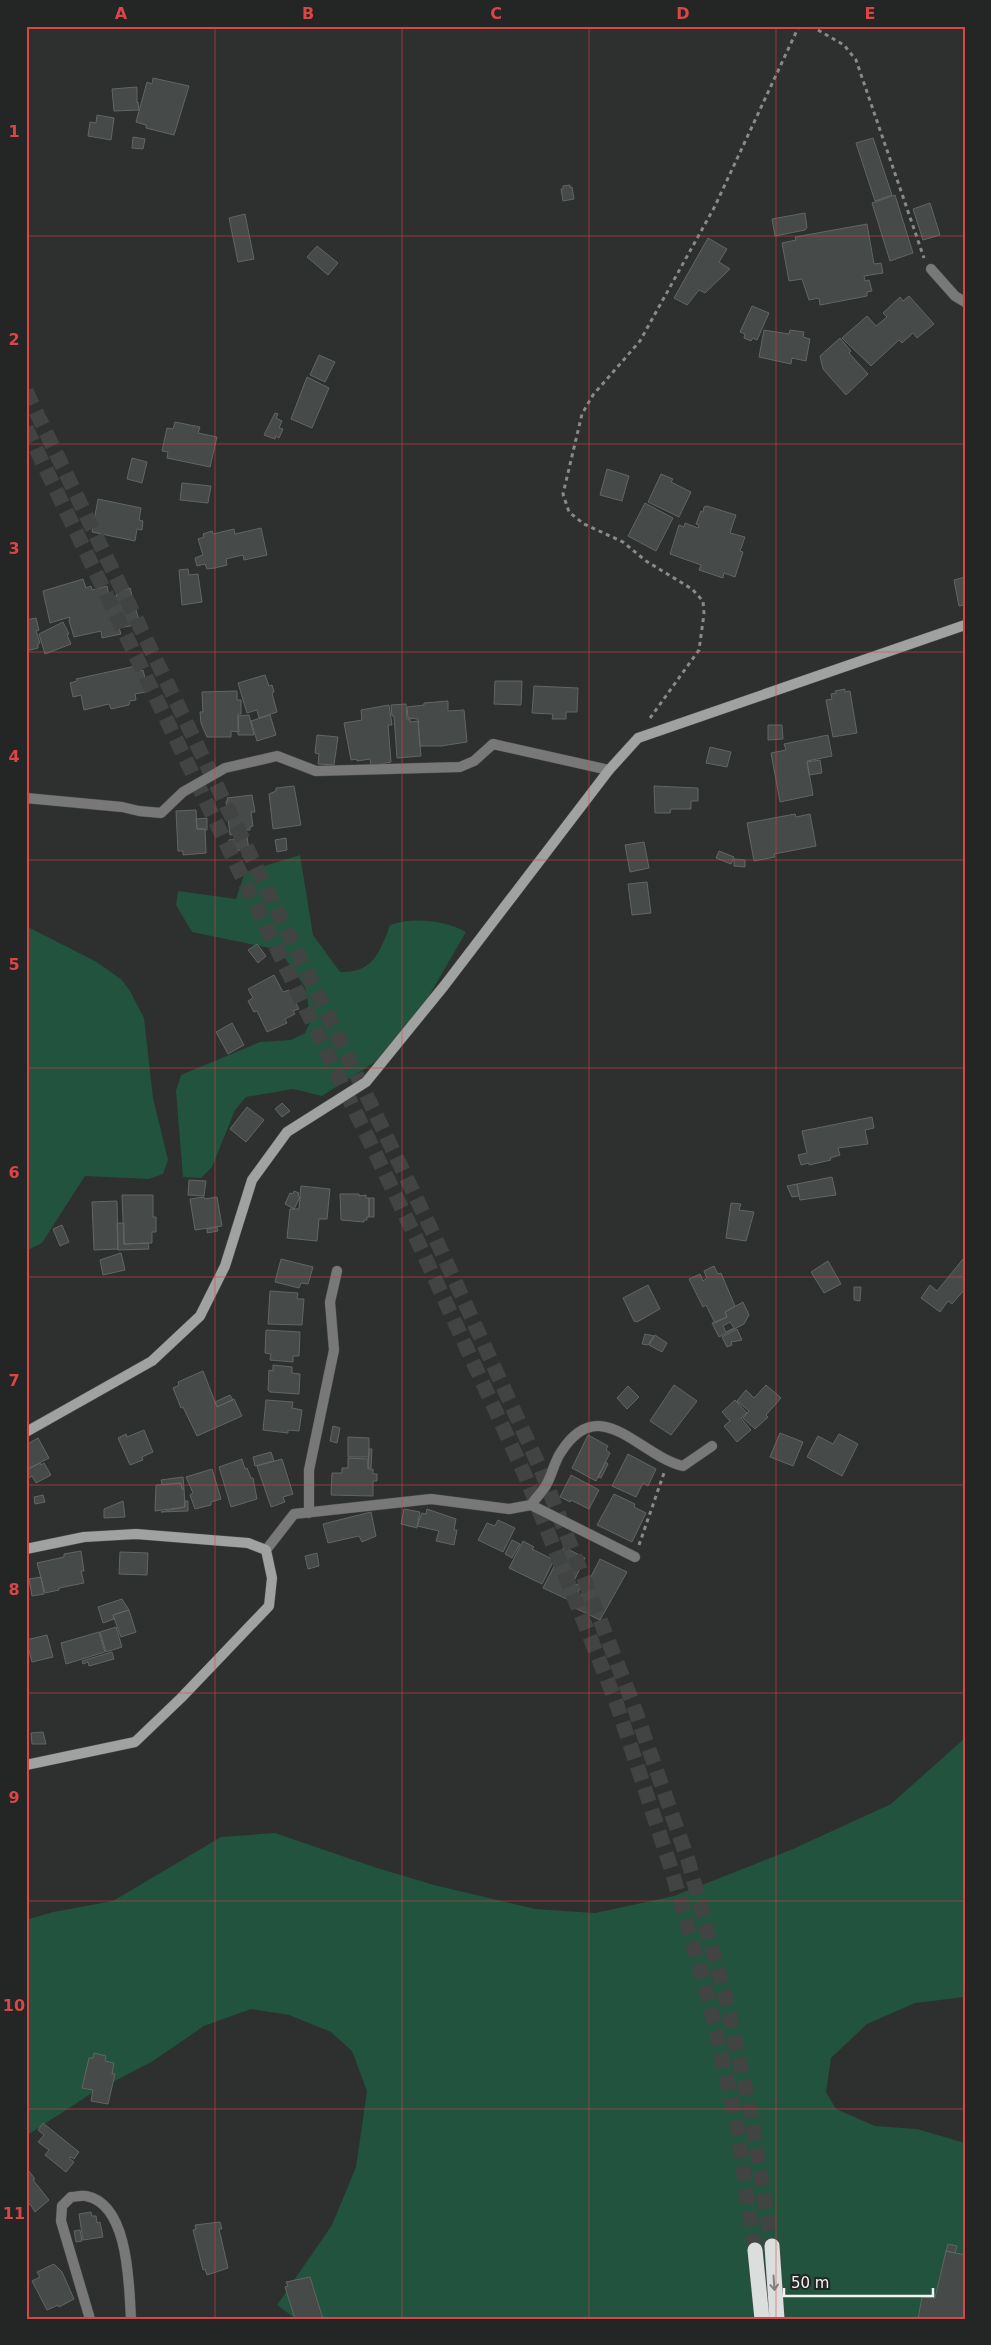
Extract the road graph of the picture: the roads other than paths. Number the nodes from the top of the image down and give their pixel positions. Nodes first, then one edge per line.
1 (930, 269) road end
2 (965, 302) edge
3 (965, 625) edge
4 (609, 770) junction
5 (26, 798) edge
6 (337, 1271) dead end
7 (26, 1432) edge
8 (712, 1446) dead end
9 (531, 1505) junction
10 (309, 1513) junction
11 (26, 1549) edge
12 (266, 1550) junction
13 (635, 1557) road end
14 (26, 1764) edge
15 (772, 2246) tunnel mouth
16 (755, 2250) tunnel mouth
17 (90, 2319) edge
18 (131, 2319) edge
19 (762, 2319) edge
20 (777, 2319) edge

1 - 2 street
3 - 4 street
4 - 5 street
4 - 7 street
6 - 10 street
8 - 9 street
9 - 10 street
9 - 13 street
10 - 12 street
11 - 12 street
12 - 14 street
15 -> 20 highway
16 - 19 highway
17 - 18 street

